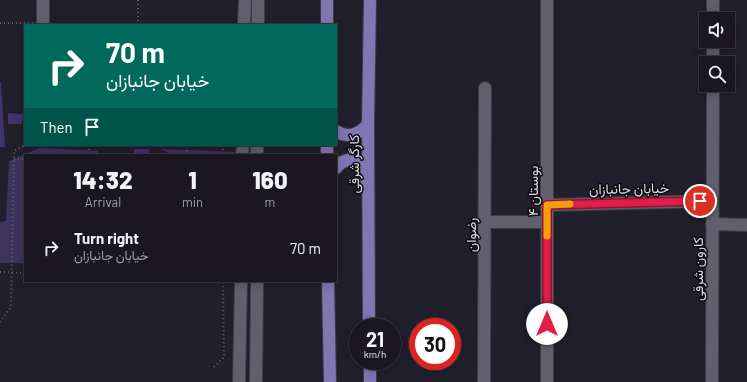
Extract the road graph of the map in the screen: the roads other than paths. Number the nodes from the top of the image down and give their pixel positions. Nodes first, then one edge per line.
1 (44, 0) edge
2 (245, 0) edge
3 (258, 0) edge
4 (327, 0) edge
5 (370, 0) edge
6 (547, 0) edge
7 (713, 0) edge
8 (713, 12) edge
9 (43, 24) edge
10 (244, 24) edge
11 (258, 24) edge
12 (327, 24) edge
13 (485, 88) dead end
14 (713, 92) edge
15 (368, 124) junction
16 (337, 132) edge
17 (337, 167) edge
18 (368, 187) junction
19 (712, 201) junction
20 (547, 205) junction
21 (485, 222) junction
22 (547, 222) junction
23 (712, 224) junction
24 (747, 225) edge
25 (241, 282) edge
26 (257, 282) edge
27 (328, 282) edge
28 (369, 318) edge
29 (370, 370) edge
30 (239, 382) edge
31 (256, 382) edge
32 (330, 382) edge
33 (370, 382) edge
34 (484, 382) edge
35 (547, 382) edge
36 (712, 382) edge

1 - 9 street
2 - 10 street
3 - 11 street
4 - 12 main road
5 - 15 main road, کارگر شرقی
6 - 20 street, بوستان ۴
7 - 8 street
13 - 21 street, رضوان
14 - 19 street, کارون شرقی
15 - 16 main road
15 - 18 main road, کارگر شرقی
17 - 18 main road
18 - 28 main road, کارگر شرقی
19 - 20 street, خیابان جانبازان
19 - 23 street, کارون شرقی
20 - 22 street, بوستان ۴
21 - 22 street
21 - 34 street, رضوان
22 - 35 street, بوستان ۴
23 - 24 street
23 - 36 street, کارون شرقی
25 - 30 street
26 - 31 street
27 - 32 main road
29 - 33 main road

